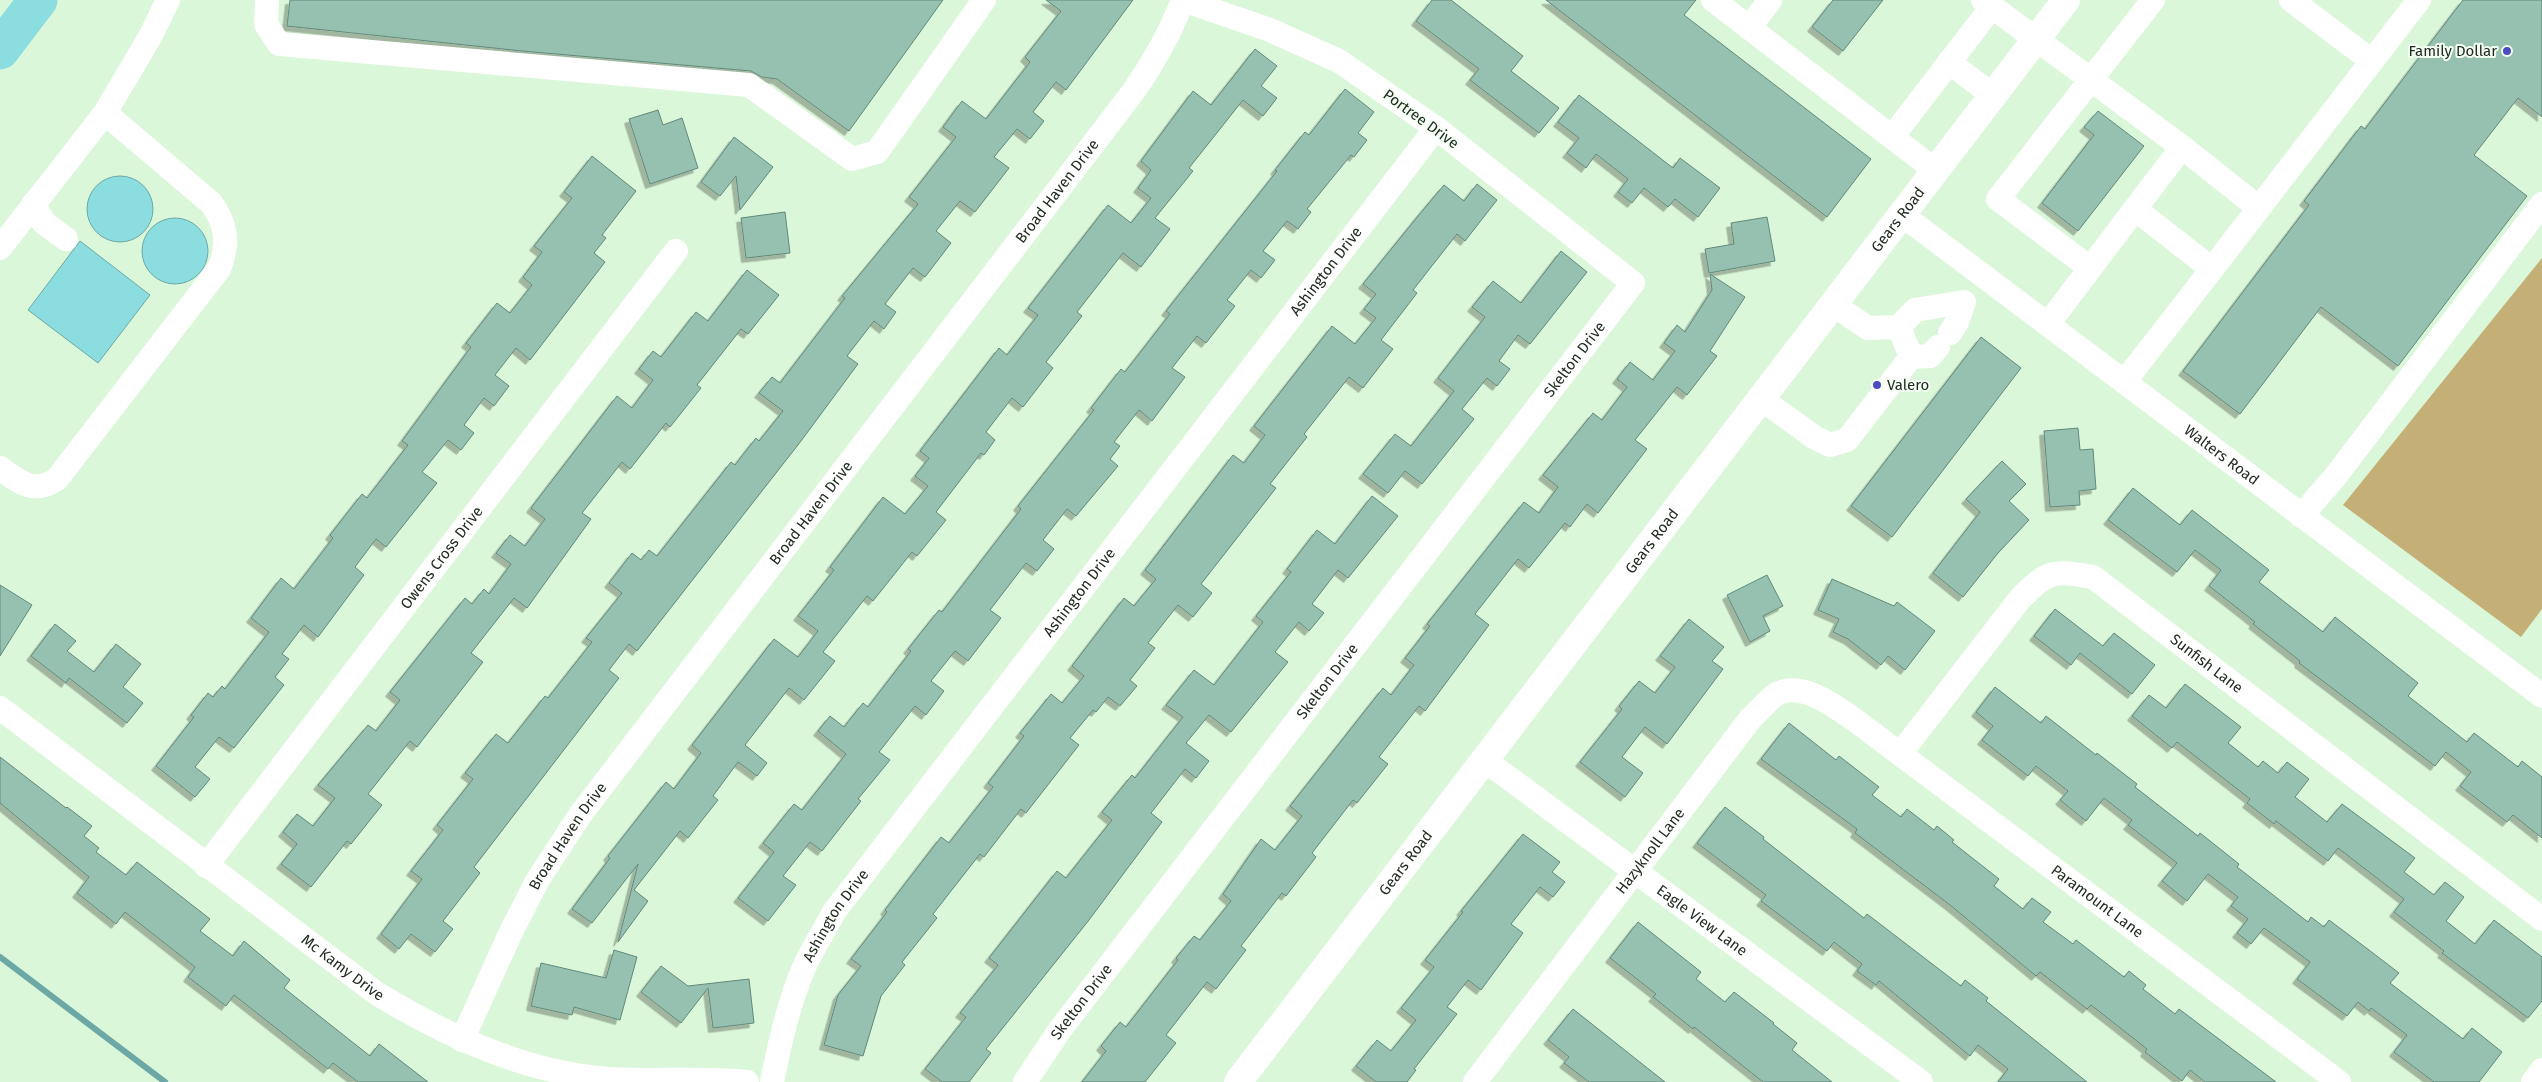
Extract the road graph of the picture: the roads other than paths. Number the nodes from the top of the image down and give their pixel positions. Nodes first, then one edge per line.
1 (168, 0) edge
2 (267, 0) edge
3 (984, 0) edge
4 (1183, 0) edge
5 (1713, 0) edge
6 (1770, 0) edge
7 (2066, 0) edge
8 (2153, 0) edge
9 (2292, 0) edge
10 (2419, 0) edge
11 (1987, 4) edge
12 (1749, 28) junction
13 (2036, 39) junction
14 (2372, 61) junction
15 (1949, 62) junction
16 (2090, 80) junction
17 (1992, 95) junction
18 (105, 113) junction
19 (1436, 128) junction
20 (1892, 137) junction
21 (2182, 147) junction
22 (1935, 170) junction
23 (34, 204) junction
24 (2542, 204) edge
25 (2259, 208) junction
26 (2135, 209) junction
27 (1901, 214) junction
28 (66, 239) dead end
29 (0, 248) edge
30 (676, 251) dead end
31 (2090, 268) junction
32 (2212, 269) junction
33 (1982, 276) junction
34 (1633, 283) joint
35 (1964, 302) junction
36 (1832, 304) junction
37 (2048, 324) junction
38 (1899, 327) junction
39 (1911, 357) junction
40 (2126, 381) junction
41 (1760, 398) junction
42 (0, 468) edge
43 (2301, 516) junction
44 (2542, 696) edge
45 (0, 708) edge
46 (1856, 721) joint
47 (1900, 754) junction
48 (1484, 759) junction
49 (206, 866) junction
50 (1634, 871) junction
51 (2542, 919) edge
52 (462, 1040) junction
53 (2542, 1070) edge
54 (1480, 1080) edge
55 (663, 1081) edge
56 (747, 1082) edge
57 (772, 1082) edge
58 (1025, 1082) edge
59 (1238, 1082) edge
60 (1921, 1082) edge
61 (2339, 1082) edge
62 (2533, 1082) edge

1 - 18 street
2 - 3 street
4 - 19 street, Portree Drive
4 - 52 street, Broad Haven Drive
5 - 12 street
6 - 12 street
7 - 13 main road, Gears Road
8 - 16 street
9 - 14 street
10 - 14 street
11 - 13 street
11 - 15 street
12 - 20 street
13 - 16 street
13 - 17 main road, Gears Road
14 - 25 street
15 - 17 street
15 - 20 street
16 - 21 street
16 - 31 street
17 - 22 main road, Gears Road
18 - 23 street
18 - 42 street
19 - 34 street, Portree Drive
19 - 57 street, Ashington Drive
20 - 22 street
21 - 25 street
21 - 26 street
22 - 27 main road, Gears Road
23 - 28 street
23 - 29 street
24 - 43 street
25 - 32 street
26 - 31 street
26 - 32 street
27 - 33 street, Walters Road
27 - 36 main road, Gears Road
30 - 49 street, Owens Cross Drive
31 - 37 street
32 - 40 street
33 - 35 street
33 - 37 street, Walters Road
34 - 58 street, Skelton Drive
35 - 38 street
35 - 39 street
36 - 38 street
36 - 41 main road, Gears Road
37 - 40 street, Walters Road
38 - 39 street
39 - 41 street
40 - 43 street, Walters Road
41 - 48 main road, Gears Road
43 - 44 street, Walters Road
45 - 49 street, Mc Kamy Drive
46 - 47 street, Paramount Lane
46 - 50 street, Hazyknoll Lane
47 - 51 street, Sunfish Lane
47 - 61 street, Paramount Lane
48 - 50 street, Eagle View Lane
48 - 59 main road, Gears Road
49 - 52 street, Mc Kamy Drive
50 - 54 street, Hazyknoll Lane
50 - 60 street, Eagle View Lane
52 - 55 street, Mc Kamy Drive
53 - 62 street
55 - 56 street, Mc Kamy Drive

